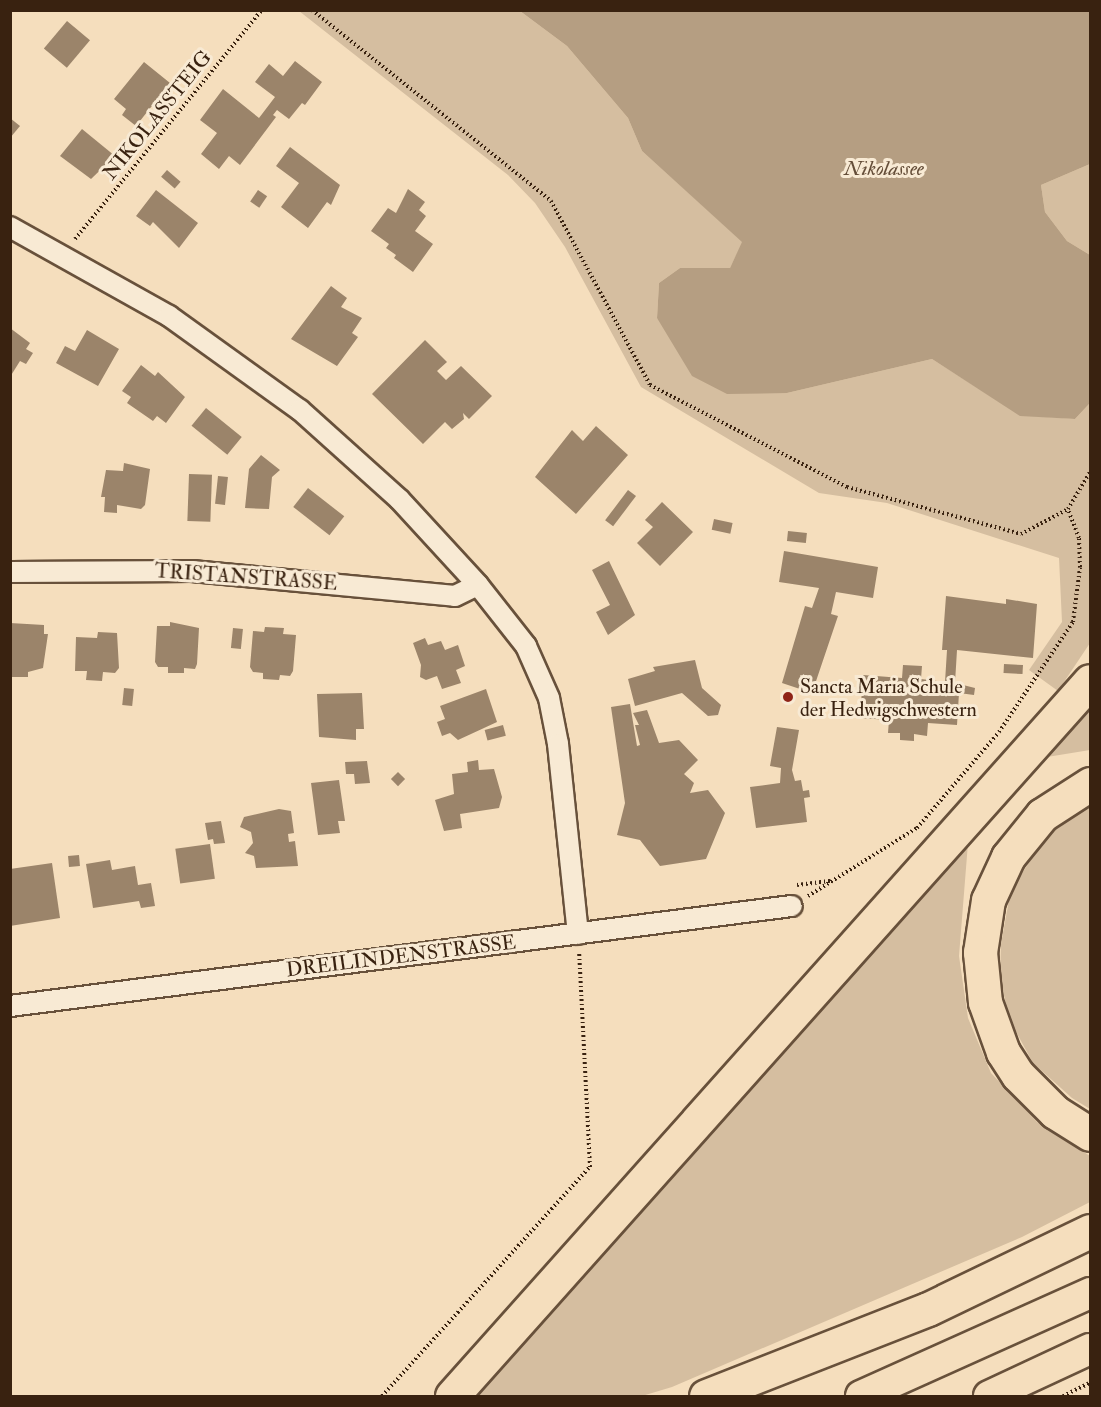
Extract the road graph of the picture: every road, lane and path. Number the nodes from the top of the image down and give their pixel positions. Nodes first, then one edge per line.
1 (262, 10) edge
2 (312, 10) edge
3 (10, 227) edge
4 (75, 239) dead end
5 (1090, 472) edge
6 (1068, 509) junction
7 (10, 572) edge
8 (478, 585) junction
9 (1090, 681) edge
10 (1090, 784) edge
11 (792, 906) joint
12 (578, 934) junction
13 (10, 1006) edge
14 (1090, 1134) edge
15 (1090, 1231) edge
16 (1090, 1293) edge
17 (1090, 1349) edge
18 (1090, 1383) edge
19 (382, 1396) edge
20 (452, 1396) edge
21 (706, 1396) edge
22 (861, 1396) edge
23 (989, 1396) edge
24 (1063, 1396) edge

1 - 4 path, NIKOLASSTEIG
2 - 6 path
3 - 8 street
5 - 6 path
6 - 11 path
7 - 8 street, TRISTANSTRASSE
8 - 12 street
9 - 20 highway
10 - 14 highway
11 - 12 street, DREILINDENSTRASSE
12 - 13 street, DREILINDENSTRASSE
12 - 19 path
15 - 21 highway
16 - 22 main road
17 - 23 main road
18 - 24 path

